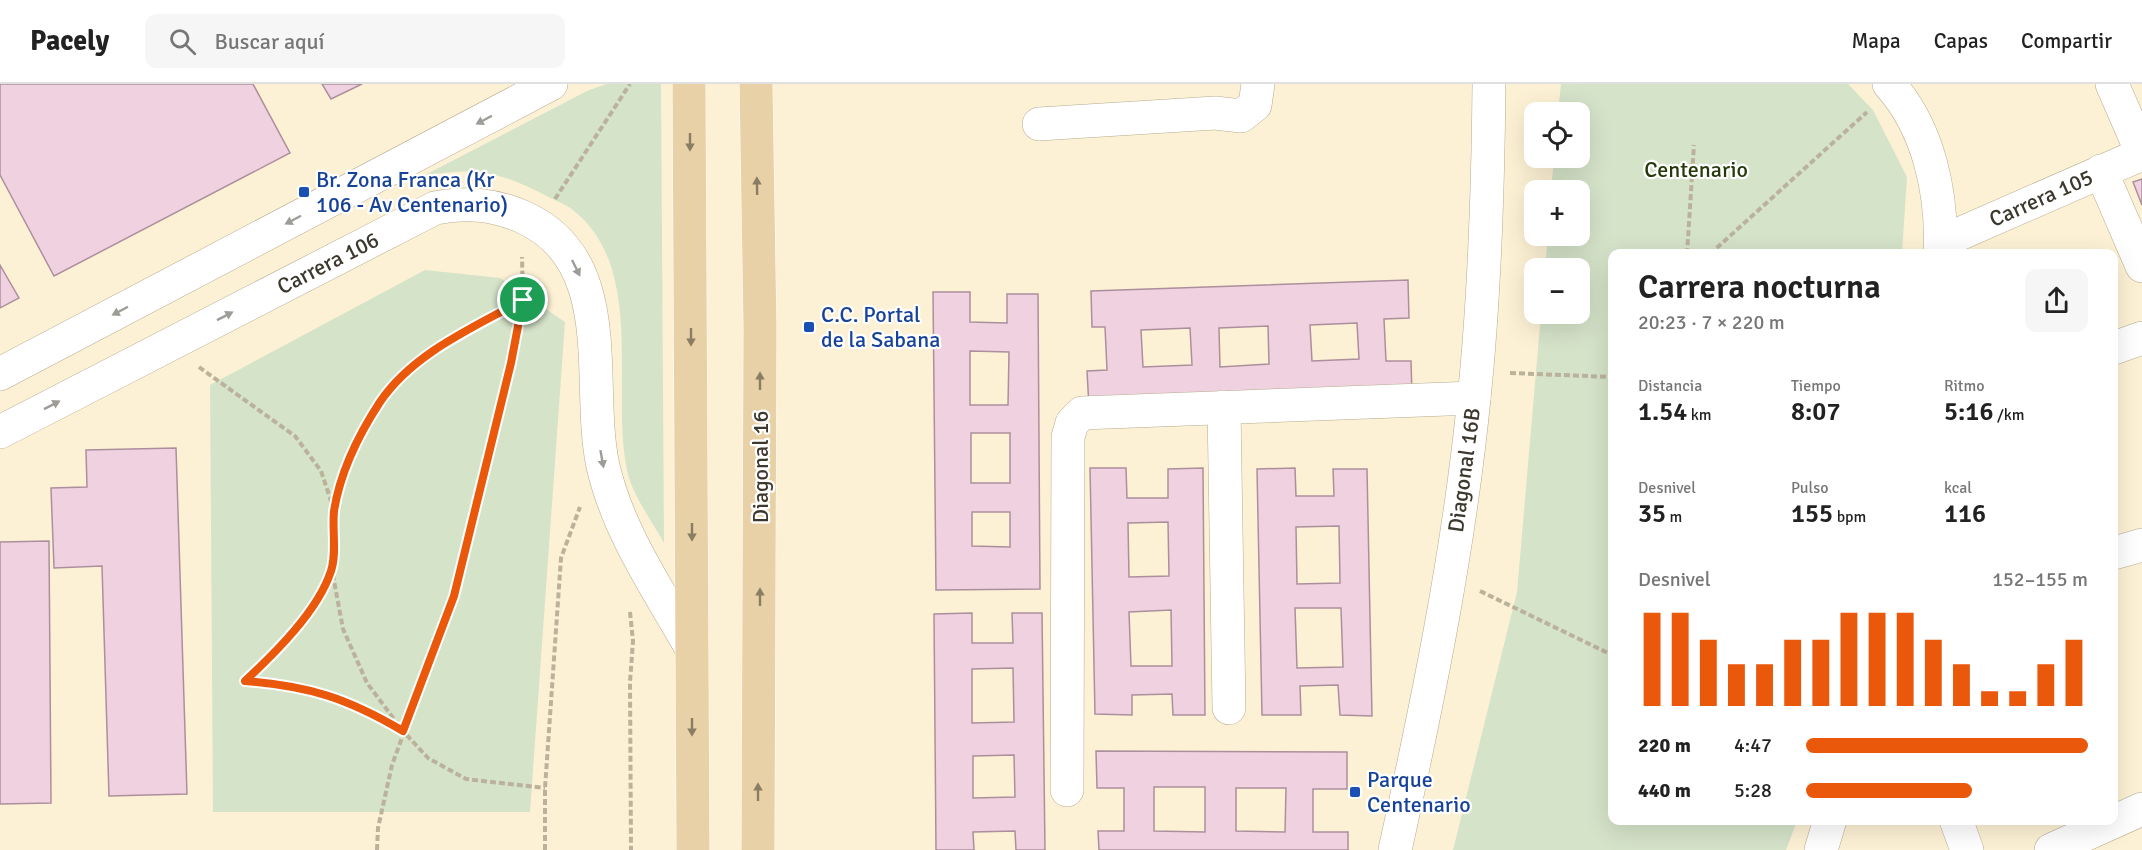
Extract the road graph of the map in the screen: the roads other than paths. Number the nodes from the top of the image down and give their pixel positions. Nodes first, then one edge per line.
1 (689, 84) edge
2 (756, 84) edge
3 (1258, 84) edge
4 (1489, 84) edge
5 (2112, 84) edge
6 (1891, 86) edge
7 (542, 87) edge
8 (1039, 124) dead end
9 (2142, 154) edge
10 (2101, 171) junction
11 (1940, 248) edge
12 (2142, 267) edge
13 (2142, 338) edge
14 (2118, 347) edge
15 (0, 374) edge
16 (1475, 384) junction
17 (1224, 407) junction
18 (0, 432) edge
19 (2142, 545) edge
20 (2118, 552) edge
21 (692, 649) junction
22 (1229, 708) dead end
23 (1067, 790) dead end
24 (2142, 809) edge
25 (2118, 820) edge
26 (1828, 825) edge
27 (1958, 825) edge
28 (2106, 825) edge
29 (693, 850) edge
30 (758, 850) edge
31 (1395, 850) edge
32 (1821, 850) edge
33 (1967, 850) edge
34 (2051, 850) edge

1 -> 21 main road
30 -> 2 main road, Diagonal 16
3 - 8 street
4 - 16 street, Diagonal 16B
5 - 9 street
6 - 11 street
7 -> 15 street
9 - 10 street, Carrera 105
10 - 11 street, Carrera 105
10 - 12 street
13 - 14 street
16 - 17 street
16 - 31 street, Diagonal 16B
17 - 22 street
17 - 23 street
18 -> 21 street, Carrera 106
19 - 20 street
21 -> 29 main road
24 - 25 street
26 - 32 street
27 - 33 street
28 - 34 street

